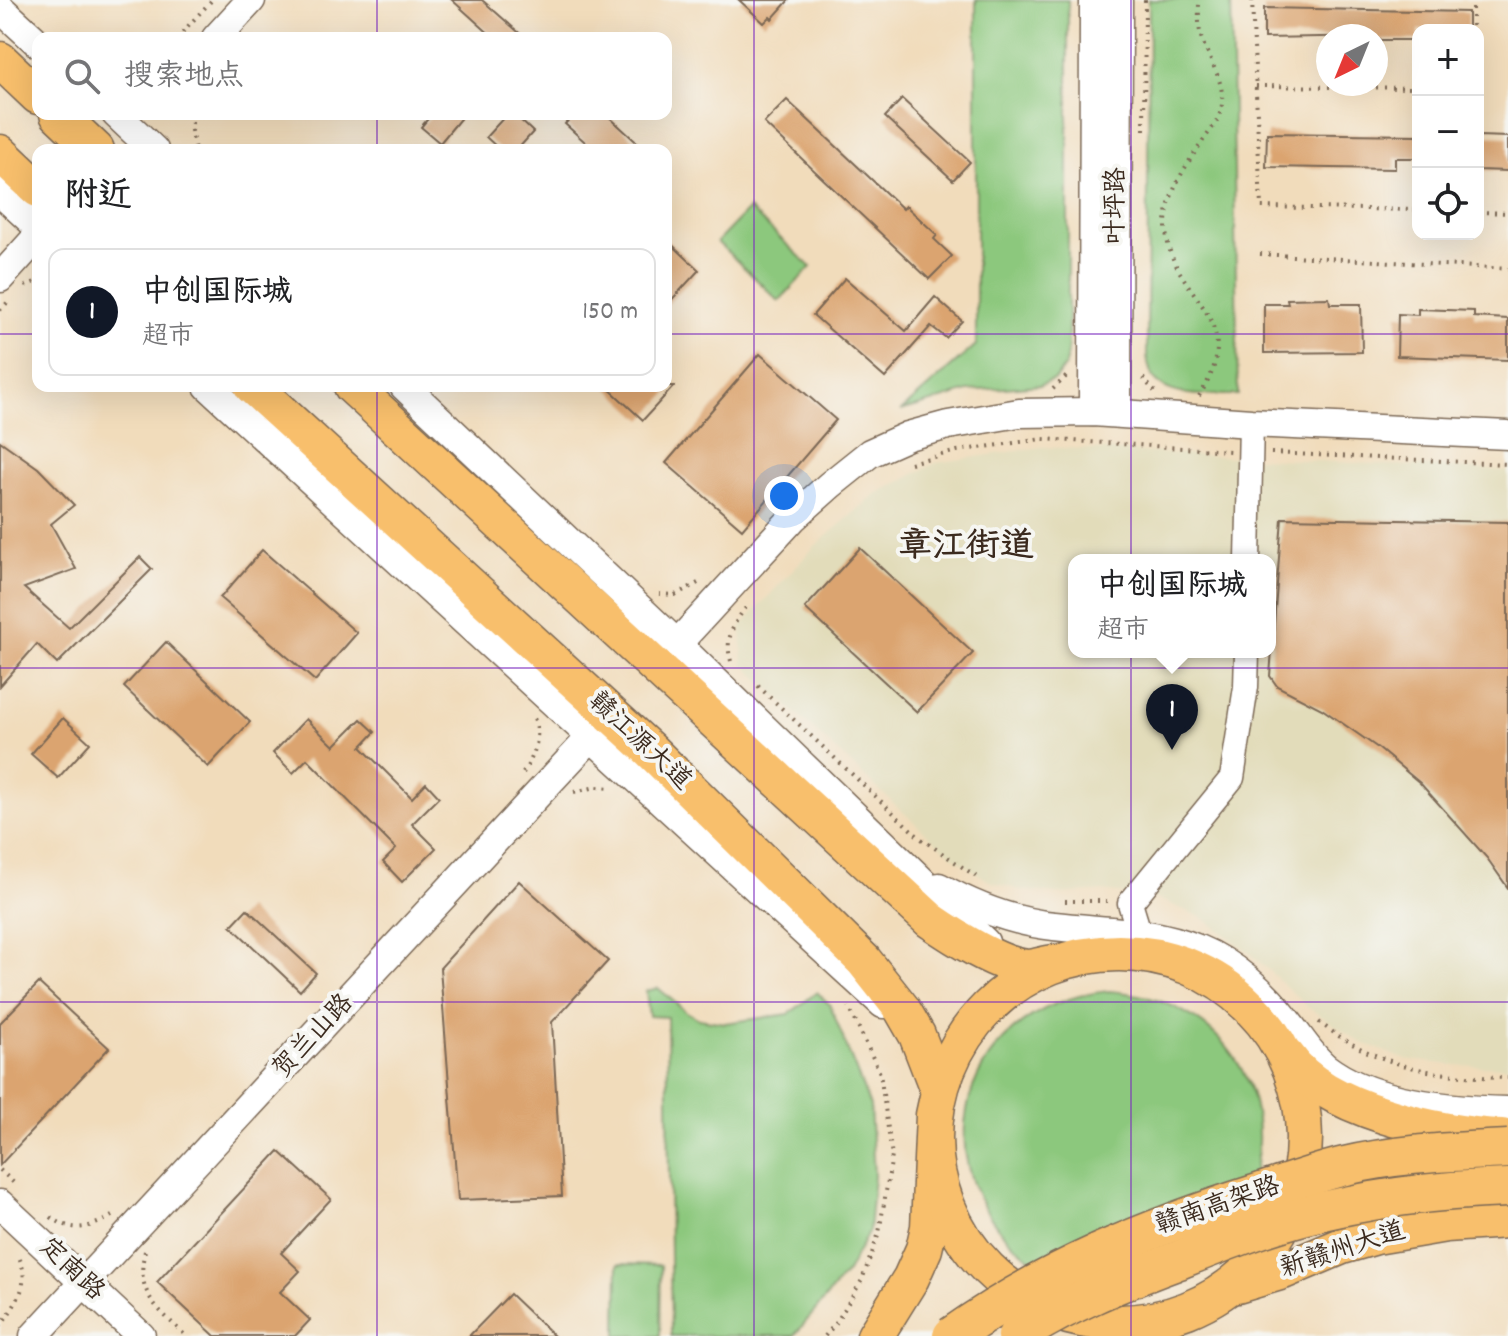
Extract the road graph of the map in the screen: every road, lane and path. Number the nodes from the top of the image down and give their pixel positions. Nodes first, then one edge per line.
1 (212, 0) edge
2 (251, 0) edge
3 (1094, 0) edge
4 (1118, 0) edge
5 (1145, 0) edge
6 (1199, 0) edge
7 (1252, 0) edge
8 (1472, 0) edge
9 (0, 8) edge
10 (1472, 24) edge
11 (183, 32) edge
12 (222, 32) edge
13 (32, 37) edge
14 (0, 60) edge
15 (1256, 86) junction
16 (1412, 88) edge
17 (32, 90) edge
18 (64, 120) edge
19 (132, 120) edge
20 (192, 120) edge
21 (1144, 138) dead end
22 (90, 144) edge
23 (150, 144) edge
24 (194, 144) edge
25 (0, 153) edge
26 (32, 183) edge
27 (0, 192) edge
28 (1412, 210) edge
29 (1484, 212) edge
30 (1508, 213) edge
31 (32, 221) edge
32 (32, 243) edge
33 (1260, 254) dead end
34 (1508, 269) edge
35 (0, 278) edge
36 (1075, 365) dead end
37 (1141, 368) dead end
38 (215, 392) edge
39 (259, 392) edge
40 (358, 392) edge
41 (410, 392) edge
42 (1043, 393) dead end
43 (1161, 395) dead end
44 (1196, 402) dead end
45 (1105, 412) junction
46 (1251, 423) junction
47 (1508, 435) edge
48 (1249, 452) junction
49 (1508, 464) edge
50 (899, 467) dead end
51 (1248, 554) edge
52 (703, 579) dead end
53 (654, 591) dead end
54 (757, 595) dead end
55 (677, 644) junction
56 (1247, 658) edge
57 (739, 669) dead end
58 (749, 678) dead end
59 (592, 736) junction
60 (622, 789) dead end
61 (567, 800) dead end
62 (911, 871) junction
63 (986, 883) dead end
64 (1062, 902) dead end
65 (1130, 903) junction
66 (1142, 943) junction
67 (1097, 954) junction
68 (1003, 960) junction
69 (849, 1007) dead end
70 (1317, 1020) dead end
71 (1267, 1027) junction
72 (917, 1035) junction
73 (1508, 1078) edge
74 (1508, 1111) edge
75 (934, 1115) junction
76 (1508, 1137) edge
77 (1508, 1149) edge
78 (934, 1151) junction
79 (0, 1170) edge
80 (1508, 1188) edge
81 (10, 1197) edge
82 (122, 1208) dead end
83 (42, 1209) dead end
84 (1508, 1220) edge
85 (1446, 1224) junction
86 (1508, 1234) edge
87 (150, 1241) dead end
88 (17, 1253) dead end
89 (84, 1282) junction
90 (1228, 1289) junction
91 (1179, 1314) junction
92 (0, 1326) edge
93 (34, 1336) edge
94 (141, 1336) edge
95 (186, 1336) edge
96 (825, 1336) edge
97 (875, 1336) edge
98 (952, 1336) edge
99 (1017, 1336) edge
100 (1136, 1336) edge

1 - 11 path
2 - 12 street
3 - 45 street, 叶坪路
4 - 45 street, 叶坪路
5 - 21 path
6 - 44 path
7 - 15 path
8 - 10 path
9 - 13 street
14 - 17 main road
15 - 16 path
15 - 28 path
18 - 22 main road
19 - 23 street
20 - 24 path
25 - 26 main road
27 - 31 street
29 - 30 path
32 - 35 street
33 - 34 path
36 - 42 path
37 - 43 path
38 - 59 street
39 - 72 main road, 赣江源大道
40 - 68 main road
41 - 55 street
45 - 46 street
45 - 55 street
46 - 47 street
46 - 48 street
48 - 49 path
48 - 50 path
48 - 51 street
52 - 53 path
54 - 57 path
55 - 62 street
56 - 65 street
58 - 63 path
59 - 72 street
59 - 89 street, 贺兰山路
60 - 61 path
62 - 66 street
62 - 68 street
64 - 65 path
65 - 66 street
66 - 67 main road
66 - 71 main road
66 - 74 street
67 - 68 main road
67 - 75 main road
69 - 96 path
70 - 73 path
71 - 76 main road
71 - 90 main road
72 - 75 main road, 赣江源大道
75 - 78 main road, 赣江源大道
77 - 98 highway, 赣南高架路, bridge
78 - 91 main road
78 - 97 main road
79 - 81 path
80 - 99 highway, 赣南高架路, bridge
81 - 89 street, 定南路
82 - 83 path
84 - 85 main road, 新赣州大道
85 - 86 street
85 - 90 main road, 新赣州大道
87 - 95 path
88 - 92 path
89 - 93 street, 贺兰山路
89 - 94 street, 定南路
90 - 91 main road
91 - 100 main road

